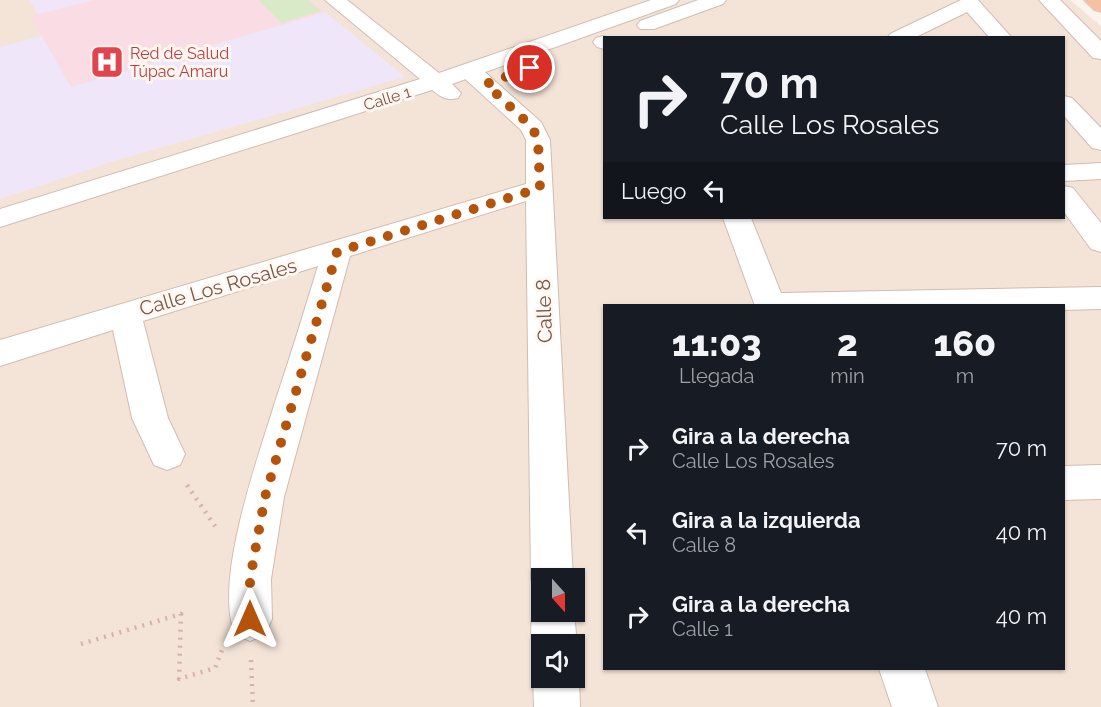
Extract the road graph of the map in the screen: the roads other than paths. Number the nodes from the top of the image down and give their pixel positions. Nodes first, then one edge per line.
1 (335, 0) edge
2 (669, 0) edge
3 (716, 0) edge
4 (1049, 0) edge
5 (1094, 0) edge
6 (1101, 6) edge
7 (920, 33) edge
8 (620, 36) edge
9 (1000, 36) edge
10 (603, 42) edge
11 (1101, 53) edge
12 (461, 83) junction
13 (1065, 104) edge
14 (1101, 143) edge
15 (1101, 171) edge
16 (1065, 173) edge
17 (540, 188) junction
18 (1065, 195) edge
19 (0, 218) edge
20 (737, 219) edge
21 (1101, 242) edge
22 (337, 252) junction
23 (1101, 298) edge
24 (770, 304) edge
25 (931, 304) edge
26 (125, 314) junction
27 (0, 353) edge
28 (167, 454) road end
29 (1101, 482) edge
30 (1065, 483) edge
31 (552, 568) edge
32 (238, 629) road end
33 (902, 670) edge
34 (556, 688) edge
35 (556, 707) edge
36 (915, 707) edge

1 - 12 street, Calle 8
2 - 12 street, Calle 1
3 - 8 street, Calle 1
4 - 11 street
5 - 6 highway
7 - 9 street
10 - 12 street, Calle 1
12 - 17 street, Calle 8
12 - 19 street, Calle 1
13 - 14 street
15 - 16 street
17 - 22 street, Calle Los Rosales
17 - 31 street, Calle 8
18 - 21 street
20 - 24 street
22 - 26 street, Calle Los Rosales
22 - 32 street
23 - 25 street
26 - 27 street, Calle Los Rosales
26 - 28 street
29 - 30 street
33 - 36 street
34 - 35 street

